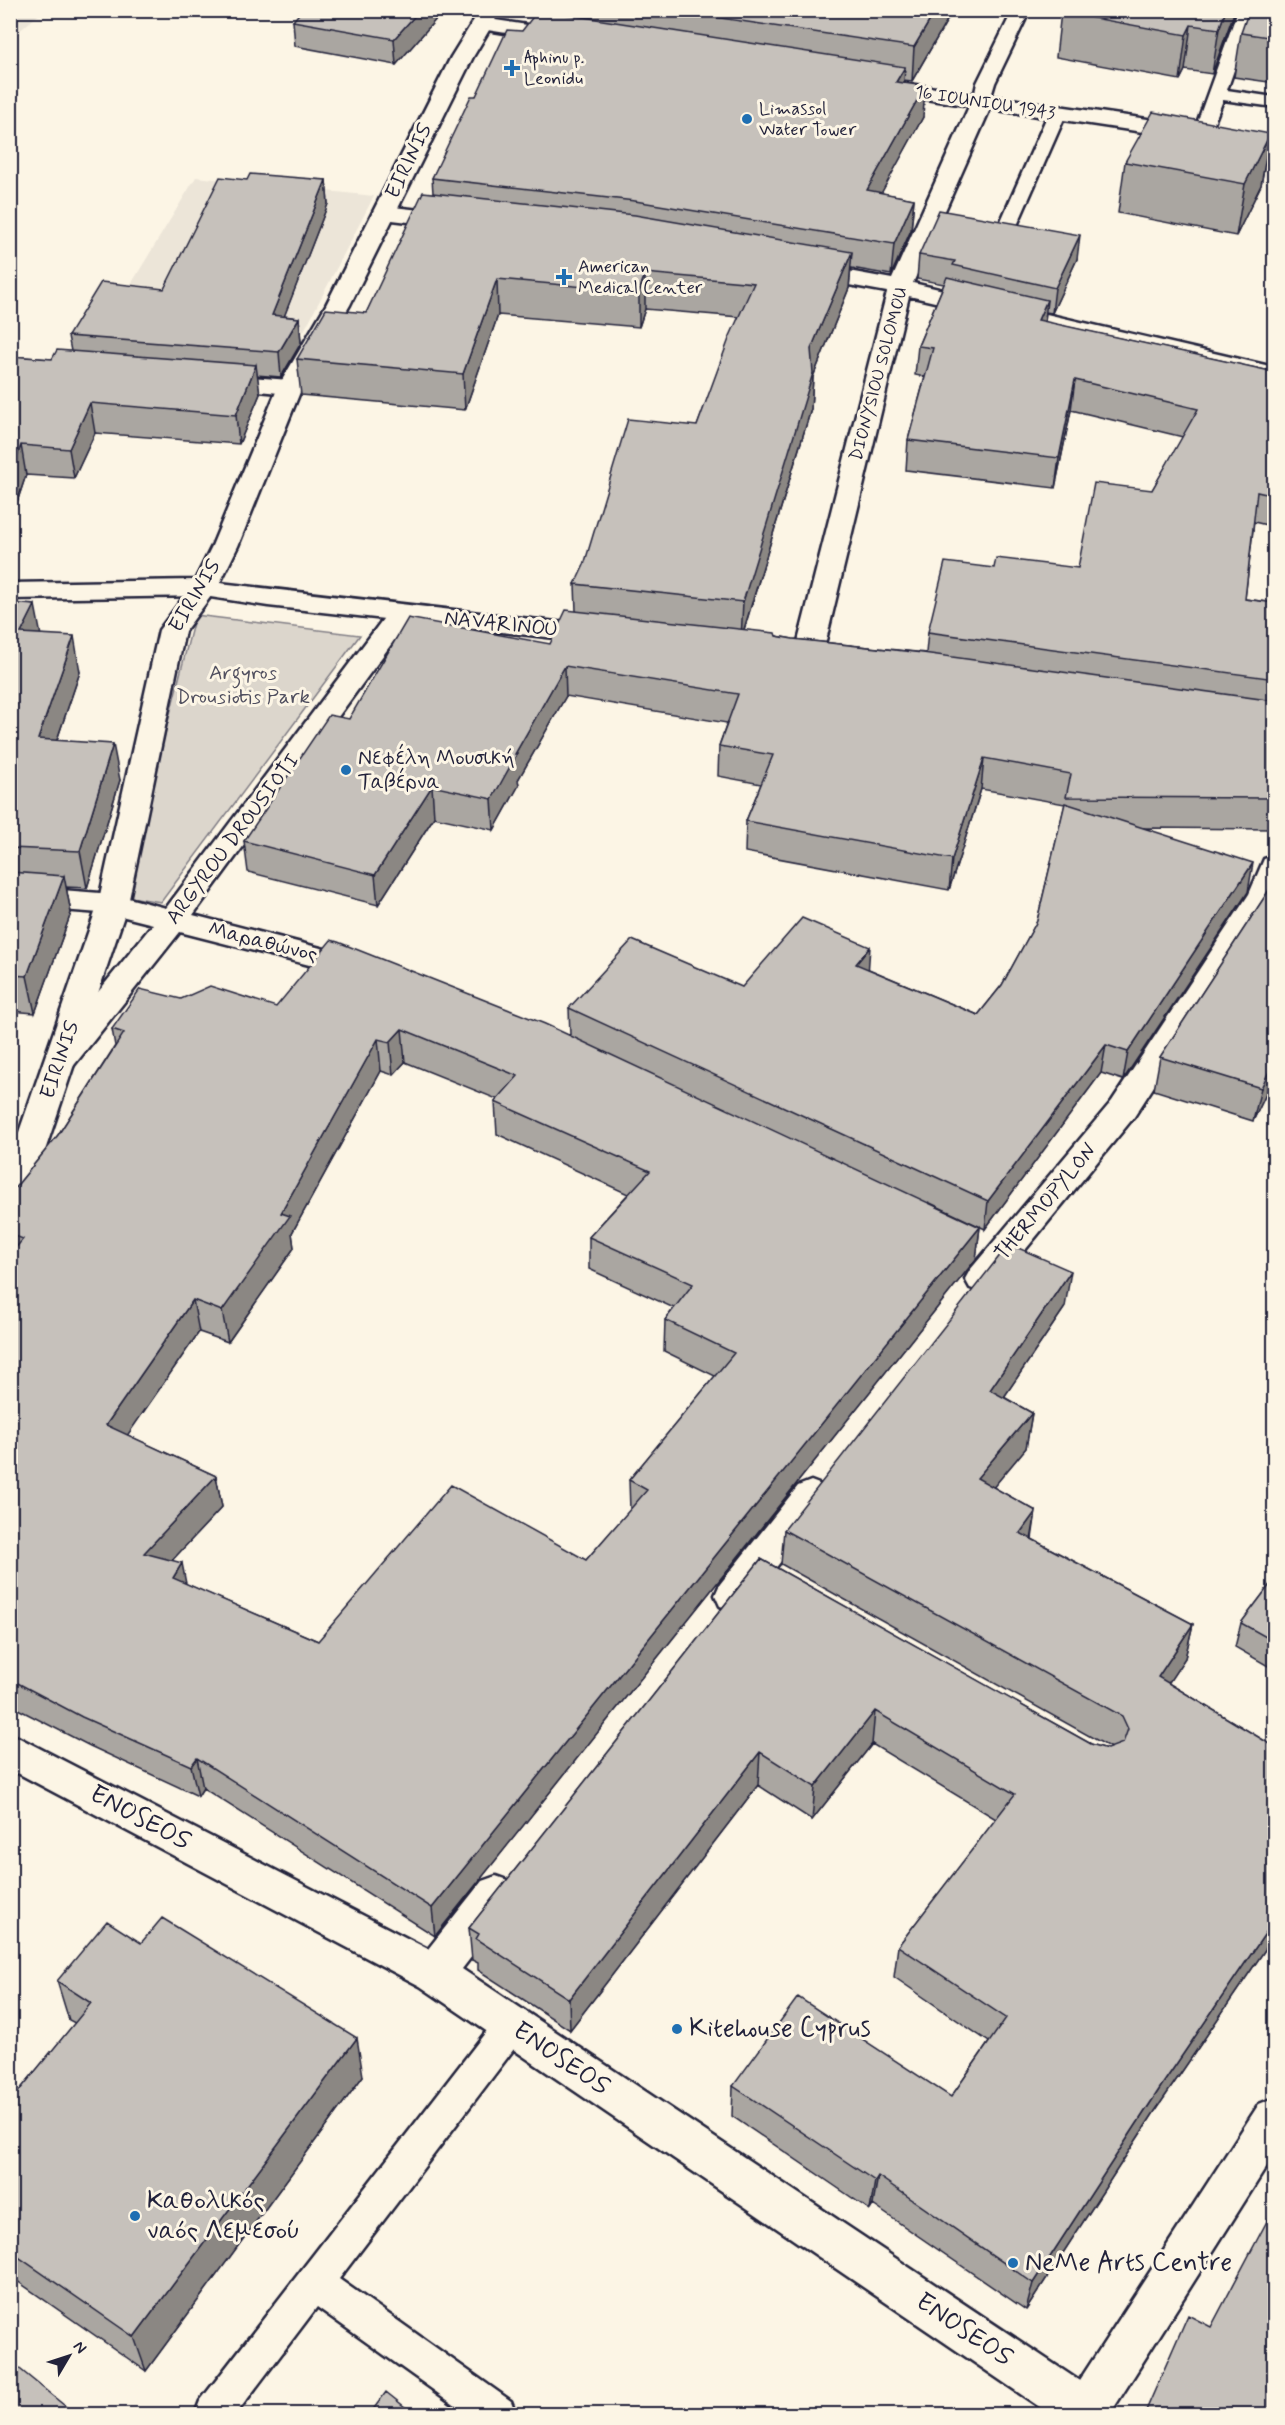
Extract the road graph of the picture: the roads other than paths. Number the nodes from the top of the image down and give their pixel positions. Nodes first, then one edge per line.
1 (1022, 10) edge
2 (1247, 10) edge
3 (487, 17) edge
4 (582, 39) edge
5 (865, 84) edge
6 (1216, 94) junction
7 (982, 102) junction
8 (1275, 102) edge
9 (1057, 114) junction
10 (1202, 134) junction
11 (1275, 149) edge
12 (384, 213) junction
13 (483, 224) edge
14 (1006, 230) edge
15 (785, 267) edge
16 (900, 287) junction
17 (1275, 374) edge
18 (186, 380) edge
19 (290, 387) junction
20 (204, 588) junction
21 (10, 591) edge
22 (401, 613) junction
23 (622, 637) edge
24 (808, 657) edge
25 (1271, 886) edge
26 (10, 896) edge
27 (112, 904) junction
28 (174, 920) junction
29 (383, 977) edge
30 (60, 1061) junction
31 (10, 1207) edge
32 (966, 1300) edge
33 (834, 1467) edge
34 (716, 1616) edge
35 (10, 1750) edge
36 (515, 1870) edge
37 (434, 1973) junction
38 (511, 2026) junction
39 (1275, 2118) edge
40 (314, 2283) junction
41 (1085, 2413) edge
42 (213, 2415) edge
43 (498, 2415) edge

1 - 7 lane
2 - 6 lane
3 - 4 street
3 - 12 street, EIRINIS
5 - 7 street, 16 IOUNIOU 1943
6 - 8 lane
6 - 10 lane
7 - 9 street, 16 IOUNIOU 1943
7 - 16 street, DIONYSIOU SOLOMOU
9 - 10 street, 16 IOUNIOU 1943
9 - 14 lane
10 - 11 street, 16 IOUNIOU 1943
12 - 13 street
12 - 19 street, EIRINIS
15 - 16 street
16 - 17 street
16 - 24 street, DIONYSIOU SOLOMOU
18 - 19 street
19 - 20 street, EIRINIS
20 - 21 street, NAVARINOU
20 - 22 street, NAVARINOU
20 - 27 street, EIRINIS
22 - 23 street, NAVARINOU
22 - 28 street, ARGYROU DROUSIOTI
25 - 32 street, THERMOPYLON
26 - 27 street, Μαραθώνος
27 - 28 street, Μαραθώνος
27 - 30 street, EIRINIS
28 - 29 street, Μαραθώνος
28 - 30 street, ARGYROU DROUSIOTI
30 - 31 street, EIRINIS
33 - 34 street
35 - 37 street, ENOSEOS
36 - 37 street
37 - 38 street, ENOSEOS
38 - 40 lane
38 - 41 street, ENOSEOS
39 - 41 street
40 - 42 lane
40 - 43 lane

